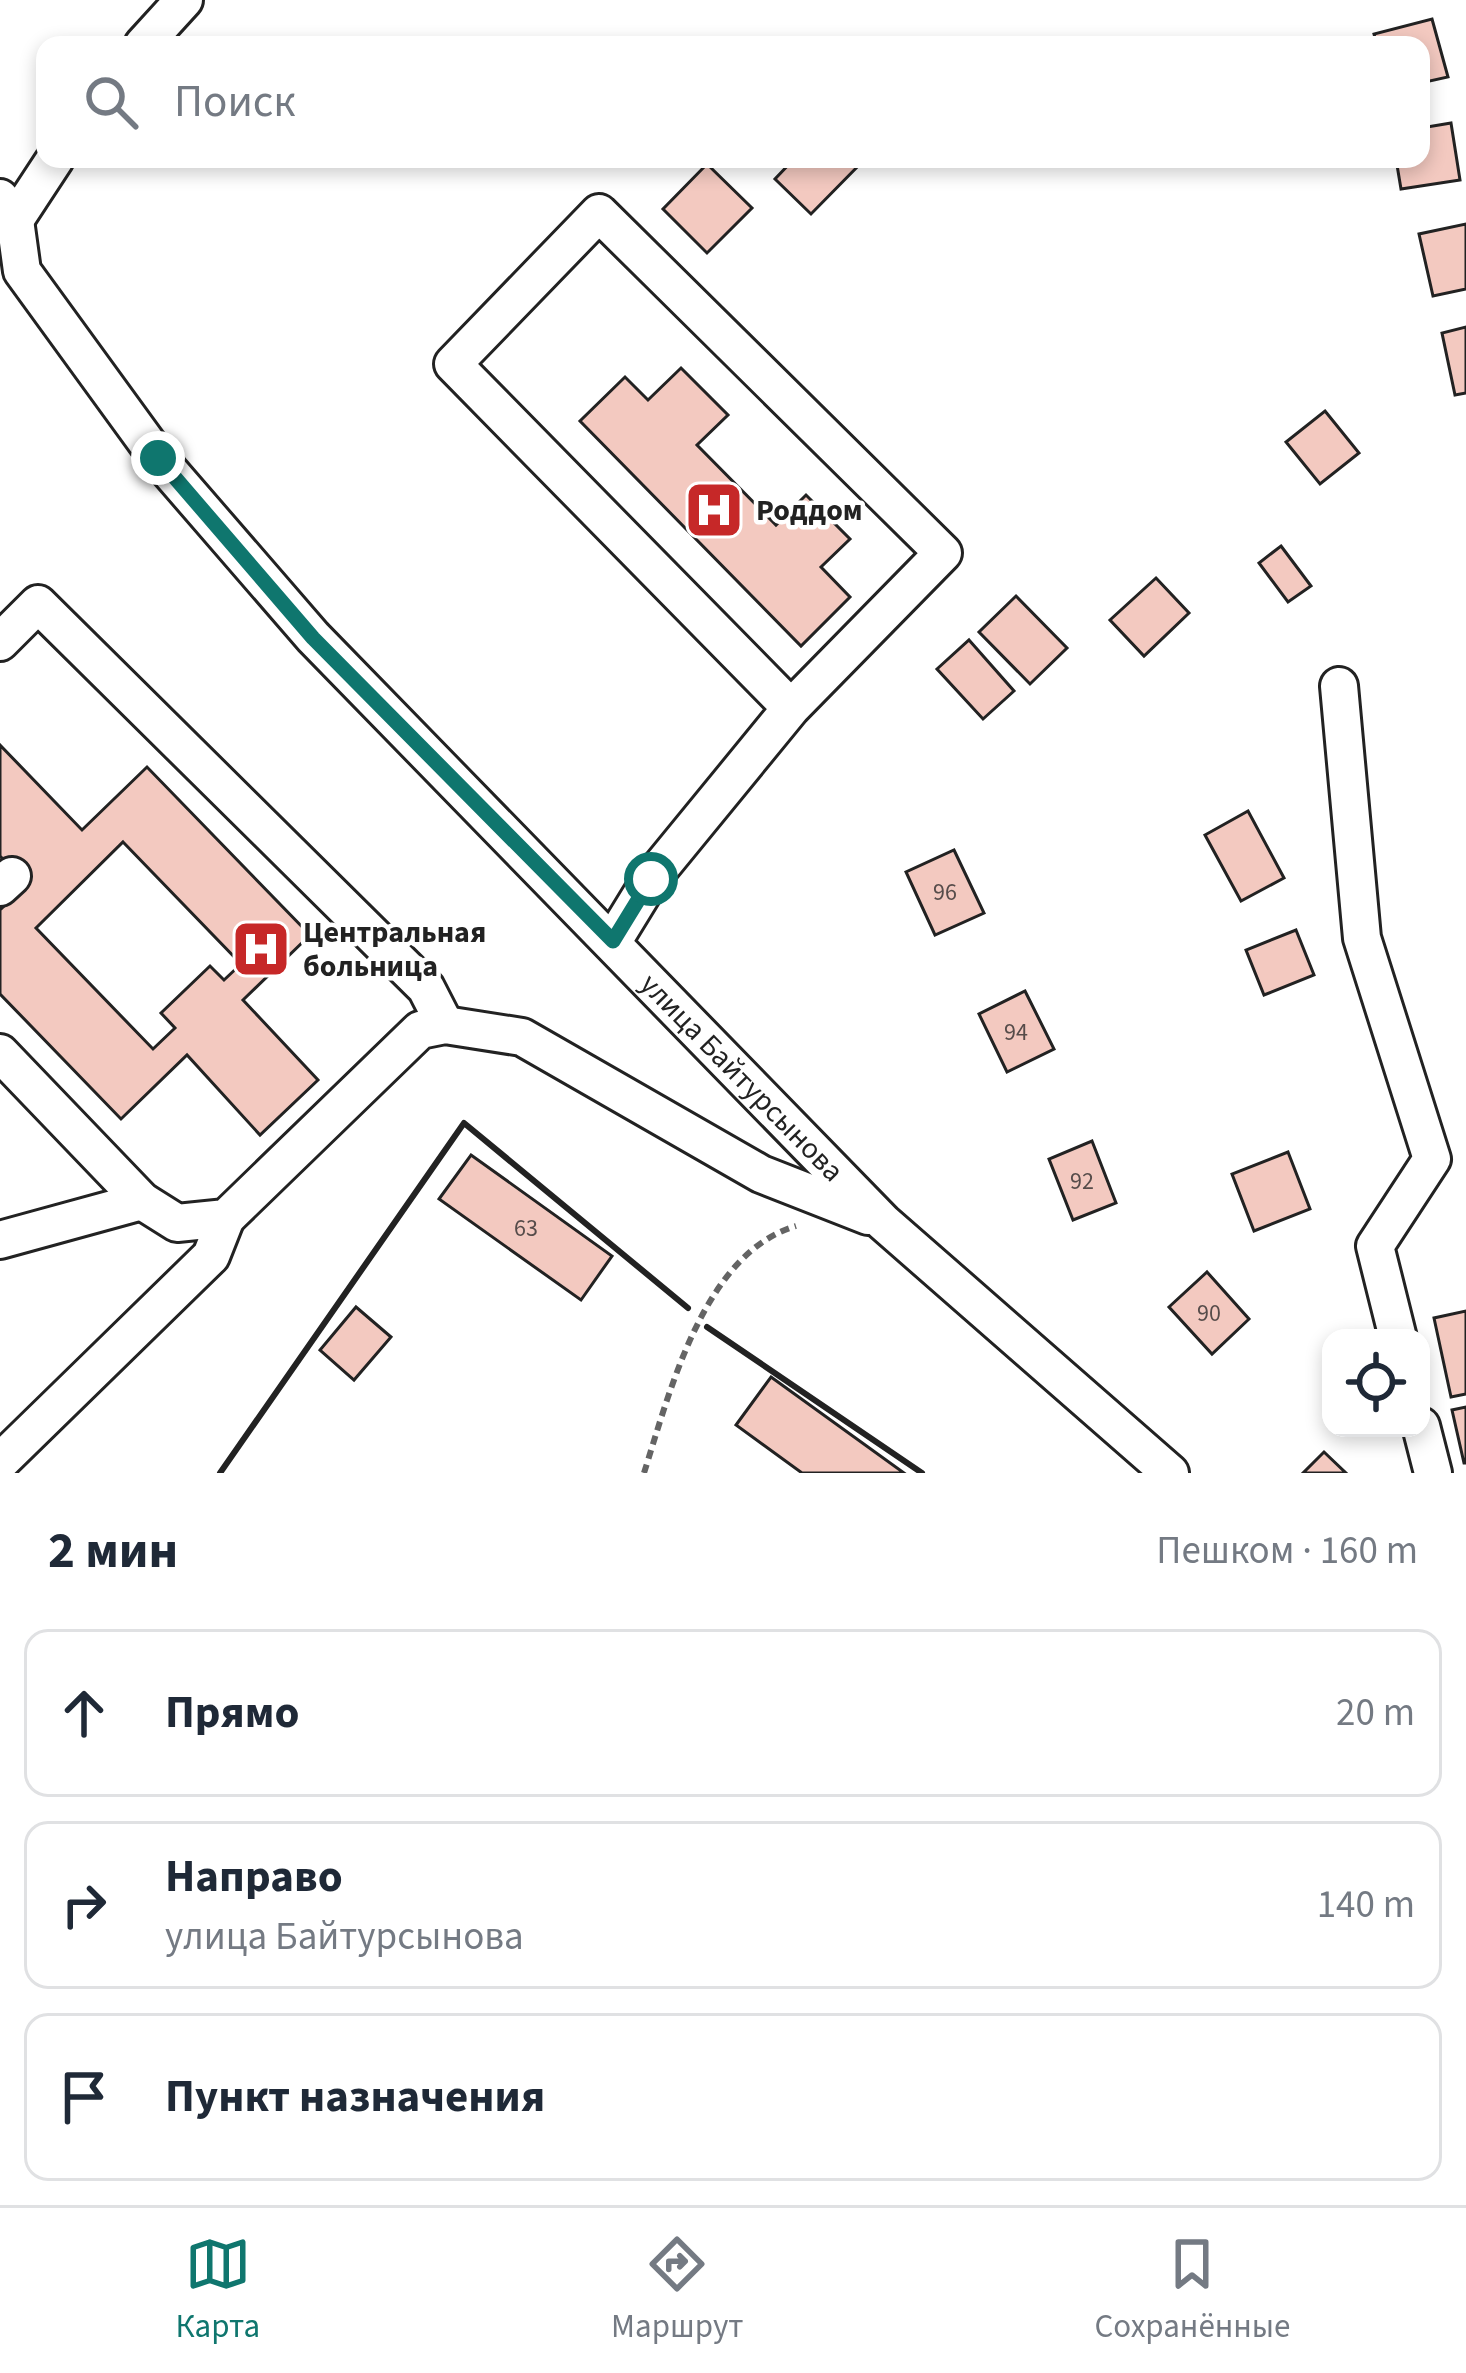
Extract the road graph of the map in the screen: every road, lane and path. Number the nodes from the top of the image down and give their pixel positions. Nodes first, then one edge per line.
1 (184, 0) edge
2 (151, 36) edge
3 (47, 168) edge
4 (8, 209) edge
5 (0, 642) edge
6 (1340, 686) dead end
7 (791, 708) junction
8 (613, 941) junction
9 (445, 1025) junction
10 (0, 1053) edge
11 (1449, 1156) edge
12 (142, 1201) junction
13 (226, 1218) junction
14 (815, 1220) dead end
15 (883, 1222) junction
16 (0, 1240) edge
17 (1397, 1329) edge
18 (1424, 1437) edge
19 (0, 1462) edge
20 (644, 1473) edge
21 (1170, 1473) edge
22 (1433, 1473) edge

1 - 2 street
3 - 4 street
4 - 8 street, улица Байтурсынова
5 - 9 street
6 - 11 street
7 - 7 street
7 - 8 street
8 - 15 street, улица Байтурсынова
9 - 13 street
9 - 15 street
10 - 12 street
11 - 17 street
12 - 13 street
12 - 16 street
13 - 19 street
14 - 20 path
15 - 21 street, улица Байтурсынова
18 - 22 street

